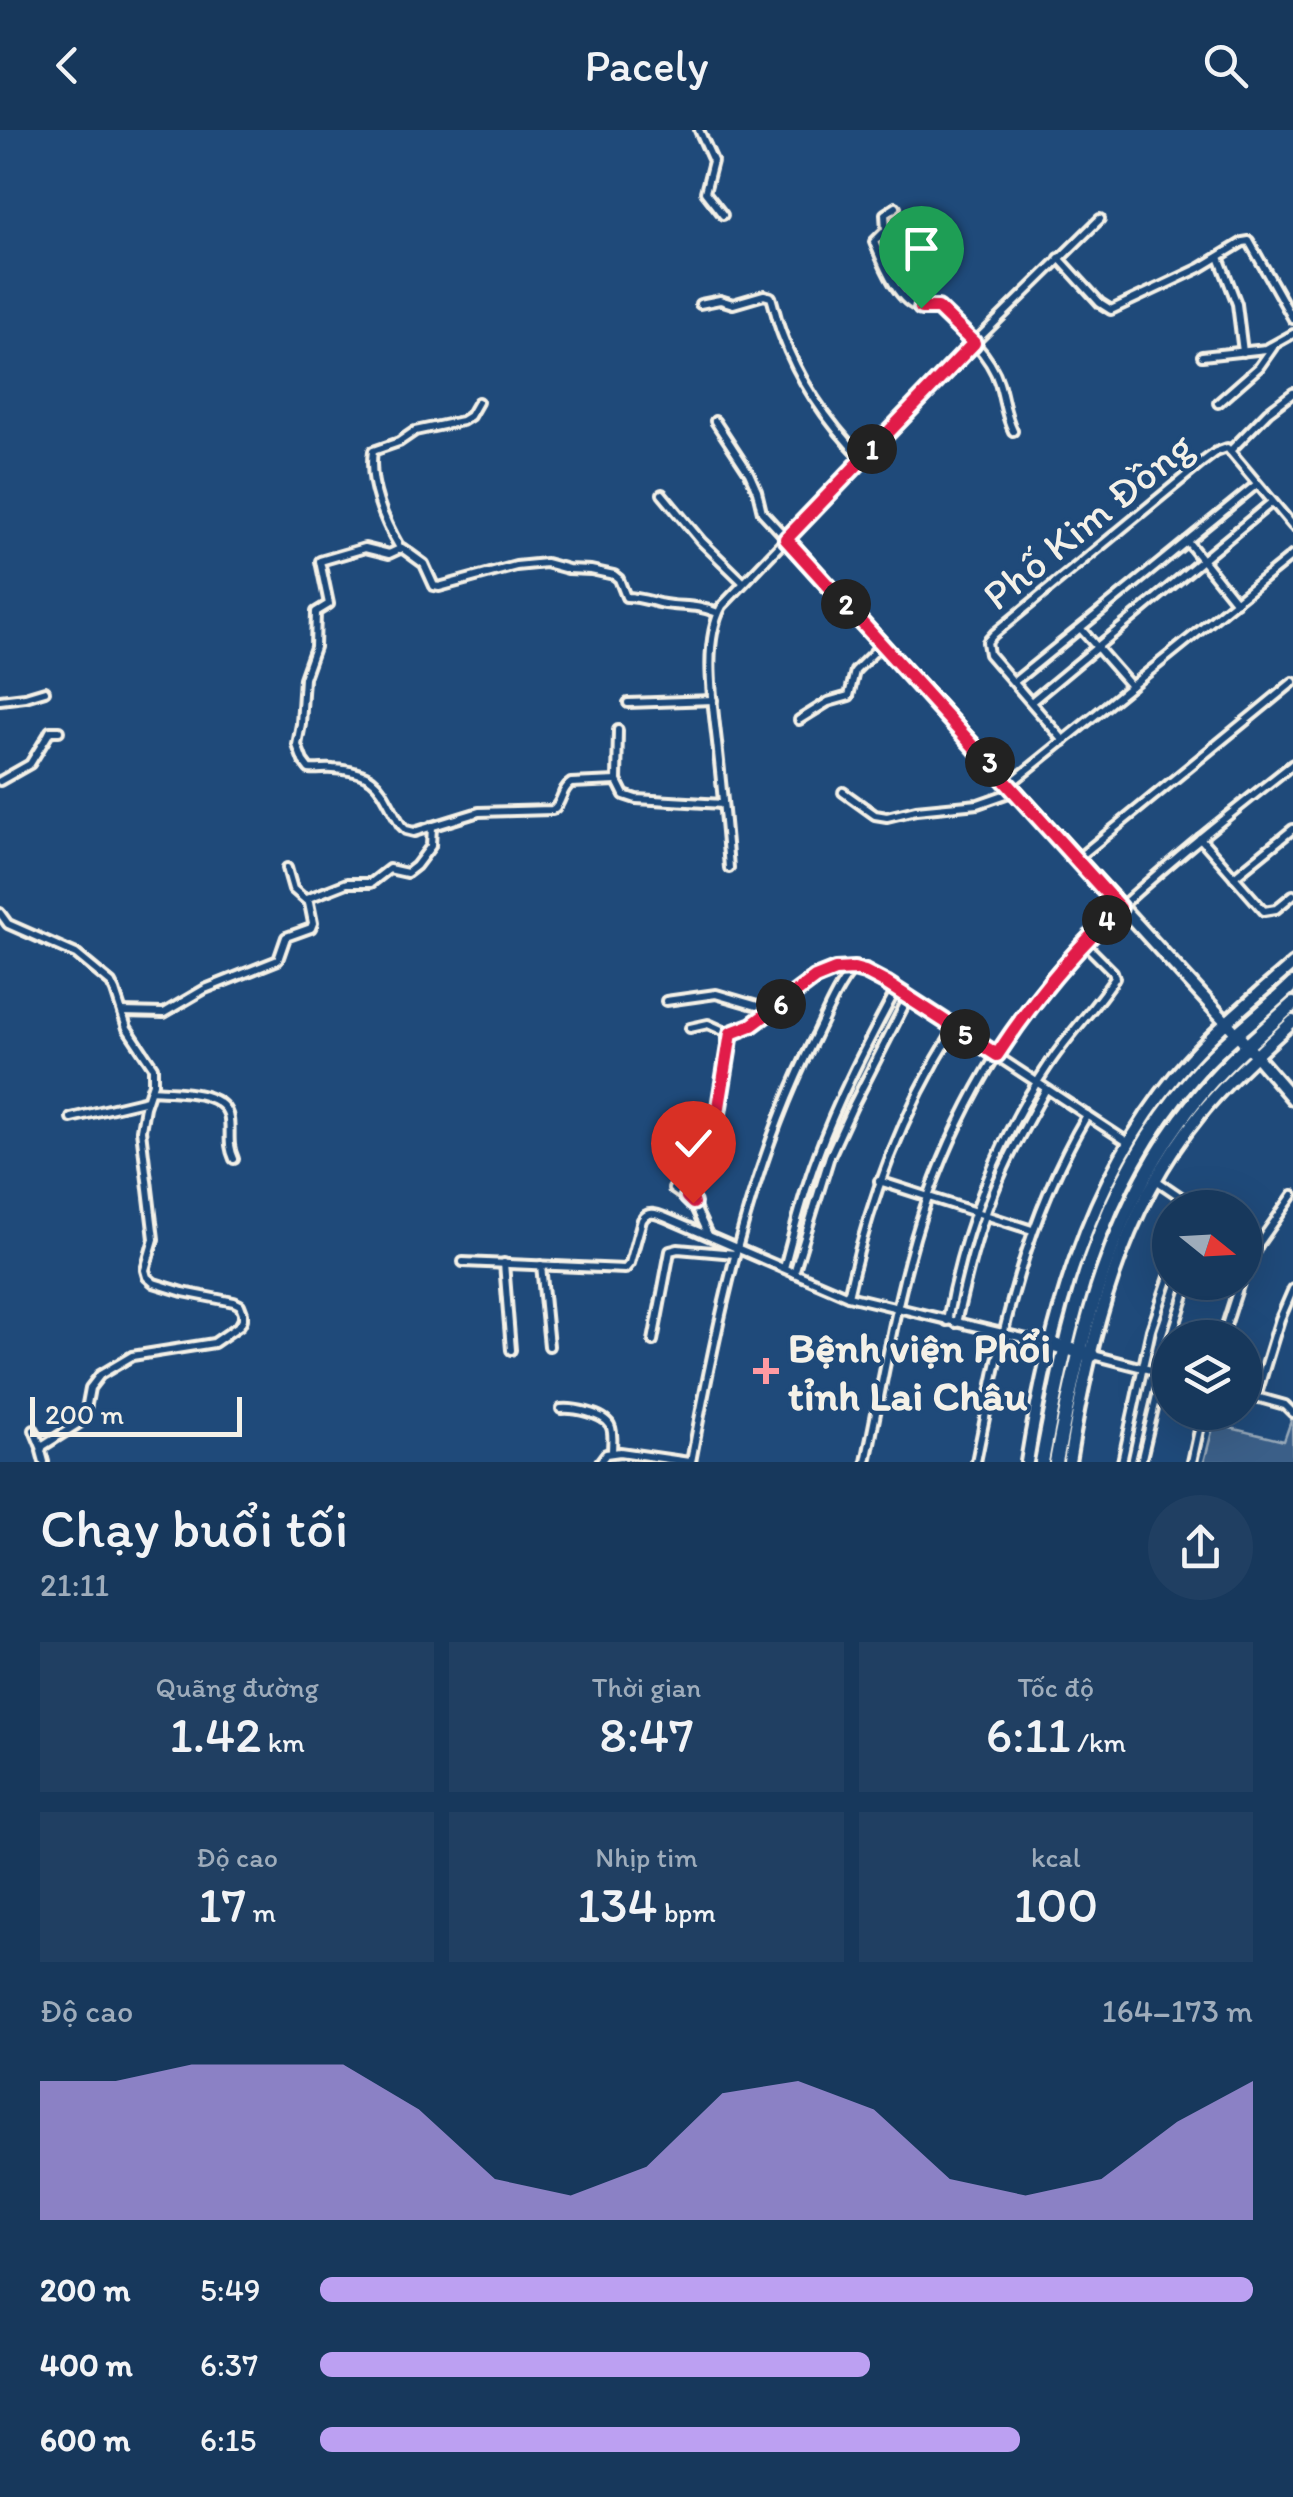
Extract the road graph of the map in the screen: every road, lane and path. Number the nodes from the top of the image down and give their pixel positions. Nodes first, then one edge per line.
1 (699, 130) edge
2 (896, 208) dead end
3 (723, 215) dead end
4 (1100, 219) dead end
5 (1220, 257) junction
6 (1059, 258) junction
7 (700, 304) dead end
8 (1293, 320) edge
9 (1293, 334) edge
10 (974, 343) junction
11 (1274, 346) junction
12 (1243, 352) junction
13 (1202, 356) dead end
14 (1293, 393) edge
15 (478, 402) dead end
16 (1218, 403) dead end
17 (715, 421) dead end
18 (1013, 430) dead end
19 (1228, 450) junction
20 (863, 458) junction
21 (1258, 484) junction
22 (662, 494) dead end
23 (1272, 502) junction
24 (1293, 526) edge
25 (786, 539) junction
26 (1187, 542) junction
27 (400, 548) junction
28 (1293, 555) edge
29 (1202, 561) junction
30 (743, 582) junction
31 (1236, 602) junction
32 (718, 613) junction
33 (1081, 628) junction
34 (883, 644) junction
35 (1098, 648) junction
36 (1014, 682) junction
37 (1293, 682) edge
38 (1131, 686) junction
39 (45, 690) dead end
40 (0, 700) edge
41 (713, 700) junction
42 (1030, 702) junction
43 (628, 703) dead end
44 (799, 720) dead end
45 (618, 730) dead end
46 (59, 731) dead end
47 (1064, 741) junction
48 (1293, 764) edge
49 (617, 780) junction
50 (0, 781) edge
51 (1013, 787) junction
52 (844, 792) dead end
53 (723, 804) junction
54 (432, 826) junction
55 (1293, 829) edge
56 (1200, 838) junction
57 (1076, 859) junction
58 (288, 868) dead end
59 (730, 868) dead end
60 (1234, 878) junction
61 (1293, 895) edge
62 (306, 899) junction
63 (1120, 908) junction
64 (0, 913) edge
65 (1084, 942) junction
66 (1293, 964) edge
67 (856, 970) junction
68 (1293, 984) edge
69 (896, 990) junction
70 (908, 998) junction
71 (666, 1001) dead end
72 (1293, 1004) edge
73 (771, 1010) junction
74 (122, 1012) junction
75 (1293, 1022) edge
76 (690, 1028) dead end
77 (955, 1028) junction
78 (1232, 1028) junction
79 (731, 1033) junction
80 (1251, 1050) junction
81 (997, 1055) junction
82 (1037, 1082) junction
83 (1046, 1089) junction
84 (151, 1090) junction
85 (1293, 1099) edge
86 (147, 1100) junction
87 (1087, 1115) junction
88 (71, 1118) dead end
89 (829, 1125) junction
90 (842, 1130) junction
91 (1129, 1143) junction
92 (234, 1158) dead end
93 (1151, 1177) junction
94 (880, 1181) junction
95 (673, 1189) dead end
96 (1170, 1190) edge
97 (928, 1196) junction
98 (1293, 1196) edge
99 (687, 1197) junction
100 (976, 1211) junction
101 (985, 1214) junction
102 (1032, 1230) junction
103 (709, 1236) junction
104 (1262, 1239) edge
105 (736, 1251) junction
106 (463, 1262) dead end
107 (504, 1263) junction
108 (541, 1265) junction
109 (784, 1268) junction
110 (794, 1273) junction
111 (1293, 1288) edge
112 (848, 1296) junction
113 (1160, 1300) edge
114 (897, 1309) junction
115 (947, 1321) junction
116 (956, 1323) junction
117 (1003, 1333) junction
118 (653, 1342) dead end
119 (1050, 1344) junction
120 (549, 1346) dead end
121 (511, 1350) dead end
122 (1078, 1352) junction
123 (1142, 1368) junction
124 (1152, 1370) edge
125 (1262, 1378) edge
126 (1293, 1397) edge
127 (1262, 1399) edge
128 (1285, 1406) junction
129 (560, 1409) dead end
130 (1293, 1413) edge
131 (1152, 1425) edge
132 (34, 1430) dead end
133 (1199, 1430) edge
134 (42, 1448) junction
135 (609, 1453) junction
136 (44, 1462) edge
137 (600, 1462) edge
138 (690, 1462) edge
139 (866, 1462) edge
140 (976, 1462) edge
141 (1027, 1462) edge
142 (1042, 1462) edge
143 (1056, 1462) edge
144 (1069, 1462) edge
145 (1122, 1462) edge
146 (1142, 1462) edge
147 (1192, 1462) edge

1 - 3 street
2 - 10 street
4 - 6 street
5 - 6 street
5 - 8 street
5 - 12 street
6 - 10 street
7 - 20 street
9 - 11 street
10 - 18 street
10 - 20 street
11 - 12 street
11 - 16 street
12 - 13 street
14 - 19 street, Phố Kim Đồng
15 - 27 street
17 - 25 street
19 - 21 street
19 - 36 street, Phố Kim Đồng
20 - 25 street
21 - 23 street
21 - 26 street
22 - 30 street
23 - 24 street
23 - 29 street
25 - 30 street
25 - 34 street
26 - 29 street
26 - 33 street
27 - 32 street
27 - 54 street
28 - 31 street
29 - 31 street
29 - 35 street
30 - 32 street
31 - 38 street
32 - 41 street
33 - 35 street
33 - 36 street
34 - 44 street
34 - 51 street
35 - 38 street
35 - 42 street
36 - 42 street
37 - 57 street
38 - 47 street
39 - 40 street
41 - 43 street
41 - 53 street
42 - 47 street
45 - 49 street
46 - 50 street
47 - 51 street
48 - 56 street
49 - 53 street
49 - 54 street
51 - 52 street
51 - 57 street
53 - 59 street
54 - 62 street
55 - 60 street
56 - 60 street
56 - 63 street
57 - 63 street
58 - 62 street
60 - 61 street
62 - 74 street
63 - 65 street
63 - 78 street
64 - 74 street
65 - 81 street
65 - 82 street
66 - 78 street
67 - 69 street
67 - 73 street
67 - 105 street
68 - 78 highway
69 - 70 street
69 - 89 street
70 - 77 street
70 - 90 street
71 - 73 street
72 - 80 highway
73 - 79 street
74 - 84 street
75 - 80 street
76 - 79 street
77 - 81 street
77 - 94 street
78 - 80 street
78 - 91 street
78 - 122 highway
79 - 99 street
80 - 85 street
80 - 93 highway
81 - 82 street
81 - 97 street
82 - 83 street
82 - 100 street
83 - 87 street
83 - 101 street
84 - 86 street
84 - 92 street
86 - 88 street
86 - 134 street
87 - 91 street
87 - 102 street
89 - 90 street
89 - 109 street
90 - 110 street
91 - 119 street
93 - 96 street
93 - 122 highway
94 - 97 street
94 - 112 street
95 - 99 street
97 - 100 street
97 - 114 street
98 - 104 street
99 - 103 street
100 - 101 street
100 - 115 street
101 - 102 street
101 - 116 street
102 - 117 street
103 - 105 street
103 - 108 street
105 - 109 street
105 - 118 street
105 - 138 street
106 - 107 street
107 - 108 street
107 - 121 street
108 - 120 street
109 - 110 street
110 - 112 street
111 - 125 street
112 - 114 street
113 - 123 street
114 - 115 street
114 - 139 street
115 - 116 street
116 - 117 street
117 - 119 street
117 - 140 street
119 - 122 highway
119 - 141 street
122 - 123 street
122 - 142 highway
122 - 143 highway
122 - 144 street
123 - 124 street
123 - 145 street
126 - 128 street
127 - 128 street
128 - 130 street
129 - 135 street
131 - 146 street
132 - 134 street
133 - 147 street
134 - 136 street
135 - 137 street
135 - 138 street

